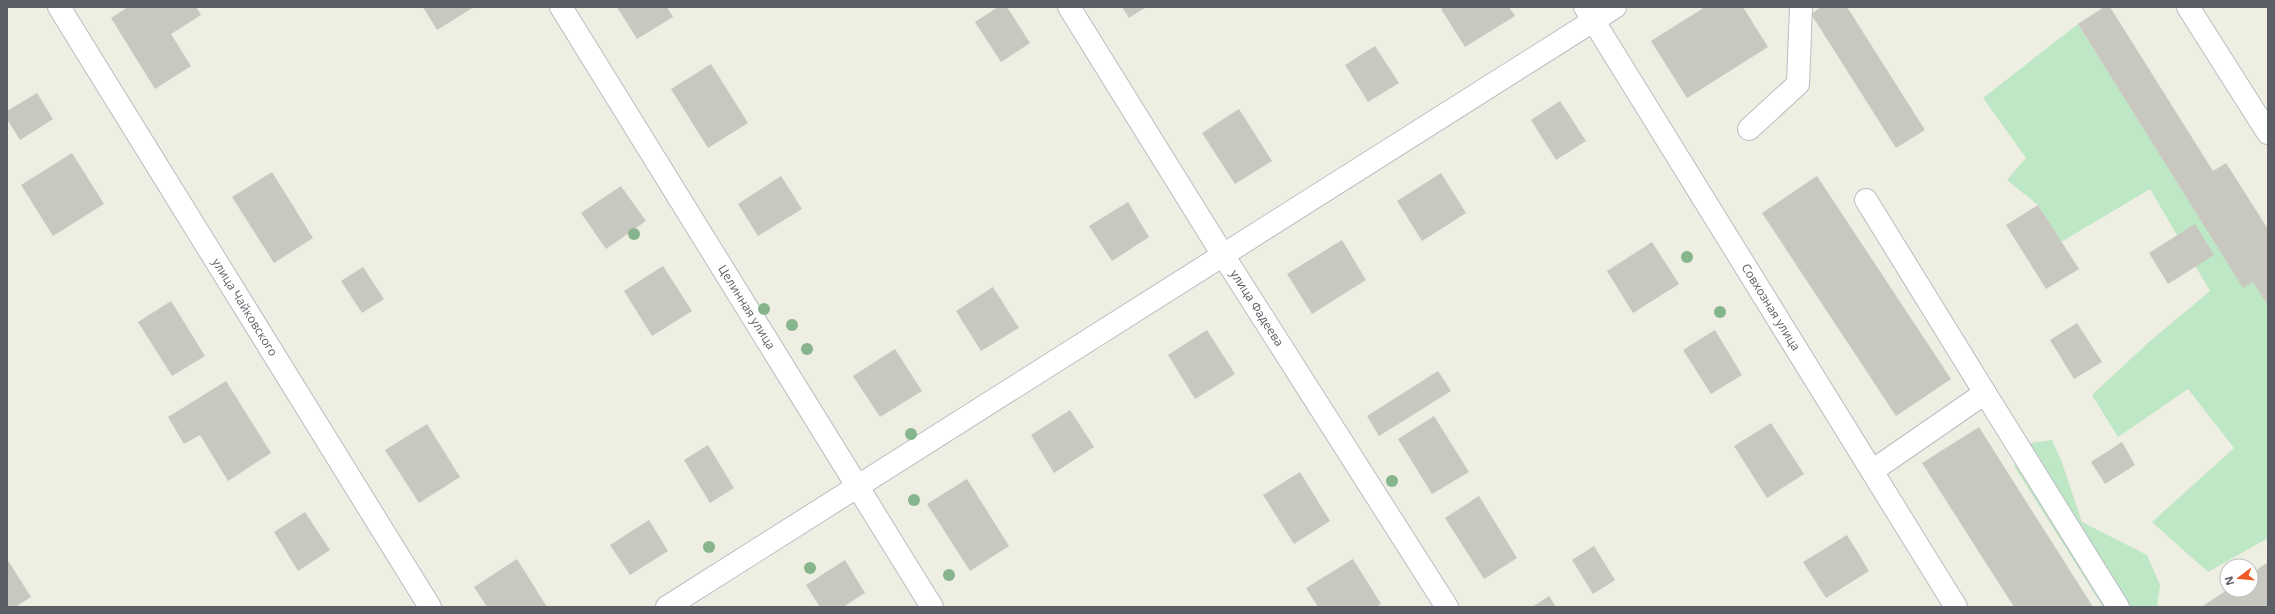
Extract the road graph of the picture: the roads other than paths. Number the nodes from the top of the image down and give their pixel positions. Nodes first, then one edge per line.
1 (59, 7) edge
2 (561, 7) edge
3 (1069, 7) edge
4 (1614, 7) edge
5 (1801, 7) edge
6 (2188, 7) edge
7 (1589, 14) edge
8 (1749, 129) dead end
9 (2268, 133) edge
10 (1866, 200) dead end
11 (1223, 255) junction
12 (1985, 393) junction
13 (1872, 471) junction
14 (857, 487) junction
15 (430, 607) edge
16 (667, 607) edge
17 (932, 607) edge
18 (1447, 607) edge
19 (1956, 607) edge
20 (2118, 607) edge

1 - 15 street, улица Чайковского
2 - 14 street, Целинная улица
3 - 11 street, улица Фадеева
4 - 7 street
5 - 8 street
6 - 9 street
7 - 11 street
7 - 13 street, Совхозная улица
10 - 12 street
11 - 14 street
11 - 18 street, улица Фадеева
12 - 13 street
12 - 20 street
13 - 19 street, Совхозная улица
14 - 16 street
14 - 17 street, Целинная улица

